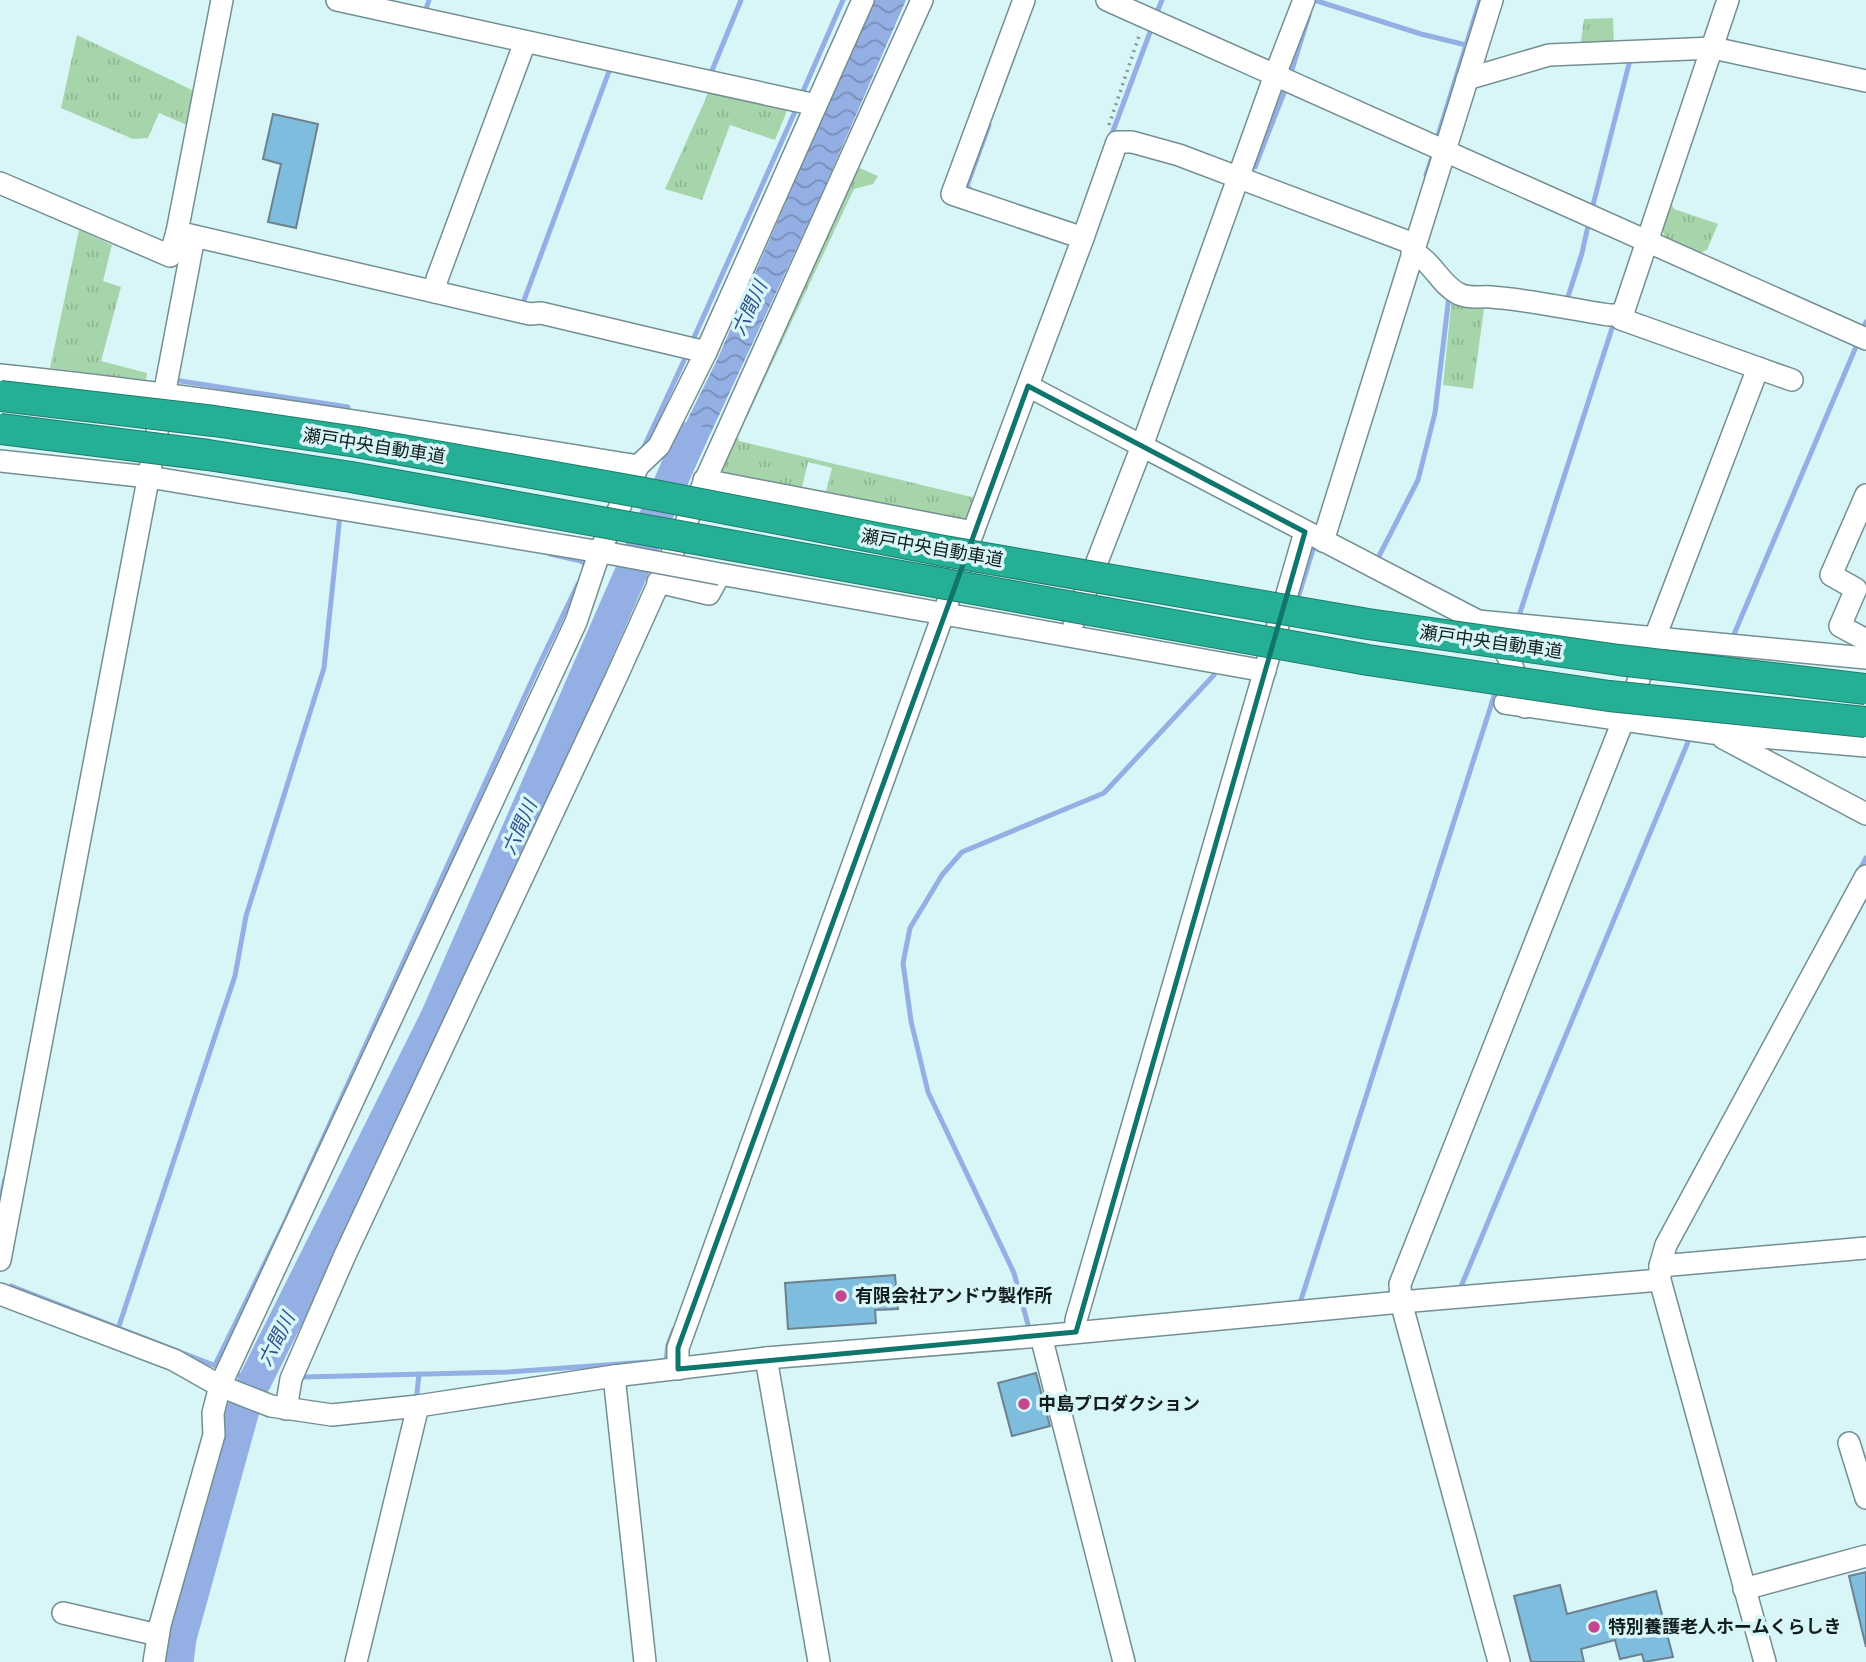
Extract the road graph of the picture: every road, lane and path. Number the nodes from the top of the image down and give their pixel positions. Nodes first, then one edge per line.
1 (222, 0) edge
2 (337, 0) edge
3 (863, 0) edge
4 (922, 0) edge
5 (1024, 0) edge
6 (1107, 0) edge
7 (1304, 0) edge
8 (1492, 0) edge
9 (1728, 0) edge
10 (416, 8) edge
11 (1151, 20) junction
12 (525, 42) junction
13 (1708, 52) junction
14 (1467, 79) junction
15 (1284, 80) junction
16 (1866, 80) edge
17 (805, 103) junction
18 (1110, 131) dead end
19 (1438, 148) junction
20 (1241, 170) junction
21 (0, 183) edge
22 (185, 235) junction
23 (1079, 237) junction
24 (1642, 241) junction
25 (1410, 244) junction
26 (436, 285) junction
27 (1617, 315) junction
28 (1862, 338) edge
29 (695, 349) junction
30 (1758, 368) junction
31 (0, 375) edge
32 (1792, 380) dead end
33 (1028, 386) junction
34 (165, 393) junction
35 (0, 396) edge
36 (0, 429) edge
37 (1142, 446) junction
38 (0, 461) edge
39 (638, 466) junction
40 (149, 477) junction
41 (704, 480) junction
42 (1866, 495) edge
43 (973, 532) junction
44 (1315, 537) junction
45 (606, 553) junction
46 (720, 574) junction
47 (658, 582) junction
48 (944, 615) junction
49 (1476, 620) junction
50 (1068, 637) junction
51 (1654, 638) junction
52 (1866, 640) edge
53 (1866, 658) edge
54 (1265, 671) junction
55 (1866, 689) edge
56 (1623, 721) junction
57 (1866, 722) edge
58 (1713, 733) junction
59 (1866, 746) edge
60 (1866, 814) edge
61 (1866, 876) edge
62 (1866, 1248) edge
63 (0, 1259) edge
64 (1656, 1277) junction
65 (0, 1294) edge
66 (1401, 1296) junction
67 (1076, 1326) junction
68 (1041, 1336) junction
69 (766, 1357) junction
70 (677, 1362) junction
71 (614, 1376) junction
72 (223, 1388) junction
73 (418, 1406) junction
74 (278, 1407) junction
75 (1849, 1443) dead end
76 (1866, 1498) edge
77 (1866, 1556) edge
78 (1744, 1589) junction
79 (63, 1613) dead end
80 (159, 1635) junction
81 (155, 1662) edge
82 (356, 1662) edge
83 (645, 1662) edge
84 (819, 1662) edge
85 (1124, 1662) edge
86 (1499, 1662) edge
87 (1765, 1662) edge

1 - 22 street
2 - 10 street
3 - 17 street
4 - 41 street
5 - 23 street
6 - 11 street
7 - 15 street
8 - 14 street
9 - 13 street
10 - 12 street
11 - 15 street
11 - 18 path
12 - 17 street
12 - 26 street
13 - 14 street
13 - 16 street
13 - 24 street
14 - 19 street
15 - 19 street
15 - 20 street
17 - 29 street
19 - 24 street
19 - 25 street
20 - 23 street
20 - 25 street
20 - 37 street
21 - 22 street
22 - 26 street
22 - 34 street
23 - 33 street
24 - 27 street
24 - 28 street
25 - 27 street
25 - 44 street
26 - 29 street
27 - 30 street
29 - 39 street
30 - 32 street
30 - 51 street
31 - 34 street
33 - 37 street
33 - 43 street
34 - 39 street
34 - 40 street
35 - 55 highway, 瀬戸中央自動車道, bridge
36 - 57 highway, 瀬戸中央自動車道, bridge
37 - 44 street
37 - 50 street
38 - 40 street
39 - 45 street
40 - 45 street
40 - 63 street
41 - 43 street
41 - 47 street
42 - 52 street
43 - 48 street
44 - 49 street
44 - 54 street
45 - 46 street, bridge
45 - 72 street
46 - 47 street
46 - 48 street
47 - 74 street
48 - 50 street
48 - 70 street
49 - 51 street
49 - 56 street
50 - 54 street
51 - 53 street
51 - 56 street
54 - 67 street
56 - 58 street
56 - 66 street
58 - 59 street
58 - 60 street
61 - 64 street
62 - 64 street
64 - 66 street
64 - 78 street
65 - 72 street
66 - 67 street
66 - 86 street
67 - 68 street
68 - 69 street
68 - 85 street
69 - 70 street
69 - 84 street
70 - 71 street
71 - 73 street
71 - 83 street
72 - 74 street
72 - 80 street
73 - 74 street
73 - 82 street
75 - 76 street
77 - 78 street
78 - 87 street
79 - 80 street
80 - 81 street

